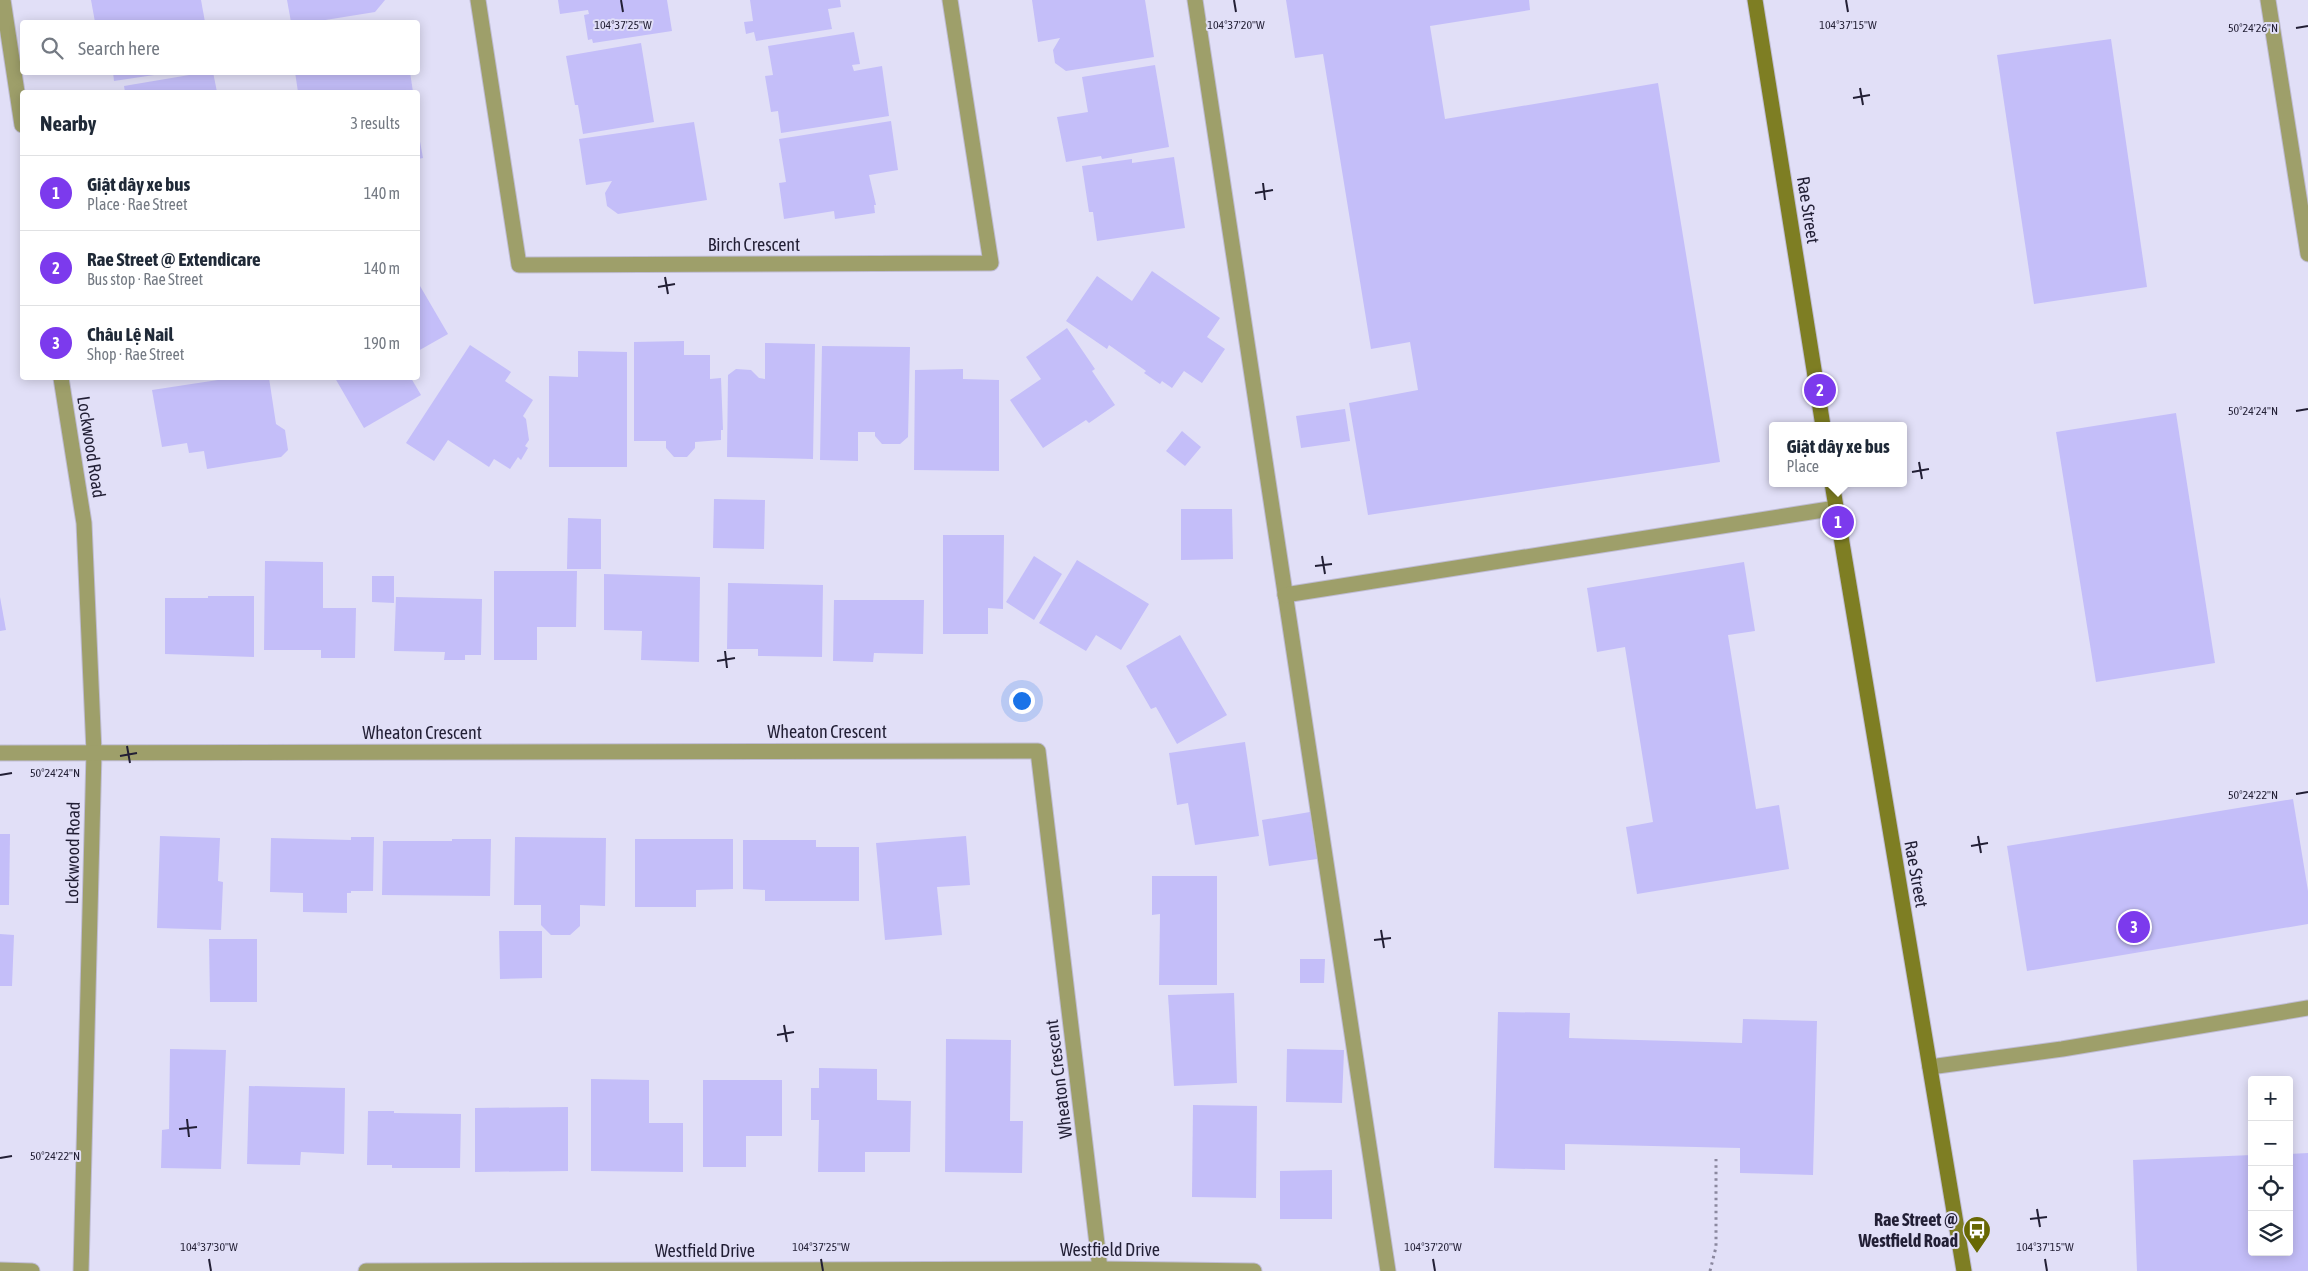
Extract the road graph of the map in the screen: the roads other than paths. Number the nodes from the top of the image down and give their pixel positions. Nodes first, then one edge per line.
1 (3, 0) edge
2 (478, 0) edge
3 (950, 0) edge
4 (1195, 0) edge
5 (1755, 0) edge
6 (2268, 0) edge
7 (20, 112) edge
8 (2308, 254) edge
9 (61, 380) edge
10 (1822, 422) edge
11 (1833, 487) edge
12 (1836, 508) junction
13 (1285, 595) junction
14 (94, 752) junction
15 (0, 753) edge
16 (2308, 1008) edge
17 (1930, 1067) junction
18 (1100, 1268) junction
19 (0, 1270) edge
20 (32, 1271) edge
21 (81, 1271) edge
22 (366, 1271) edge
23 (1254, 1271) edge
24 (1388, 1271) edge
25 (1964, 1271) edge

1 - 7 street
2 - 3 street, Birch Crescent
4 - 13 street
5 - 10 street, Rae Street
6 - 8 street
9 - 14 street, Lockwood Road
11 - 12 street, Rae Street
12 - 13 street
12 - 17 street, Rae Street
13 - 24 street
14 - 15 street
14 - 18 street, Wheaton Crescent
14 - 21 street, Lockwood Road
16 - 17 street
17 - 25 street, Rae Street
18 - 22 street, Westfield Drive
18 - 23 street, Westfield Drive
19 - 20 street

